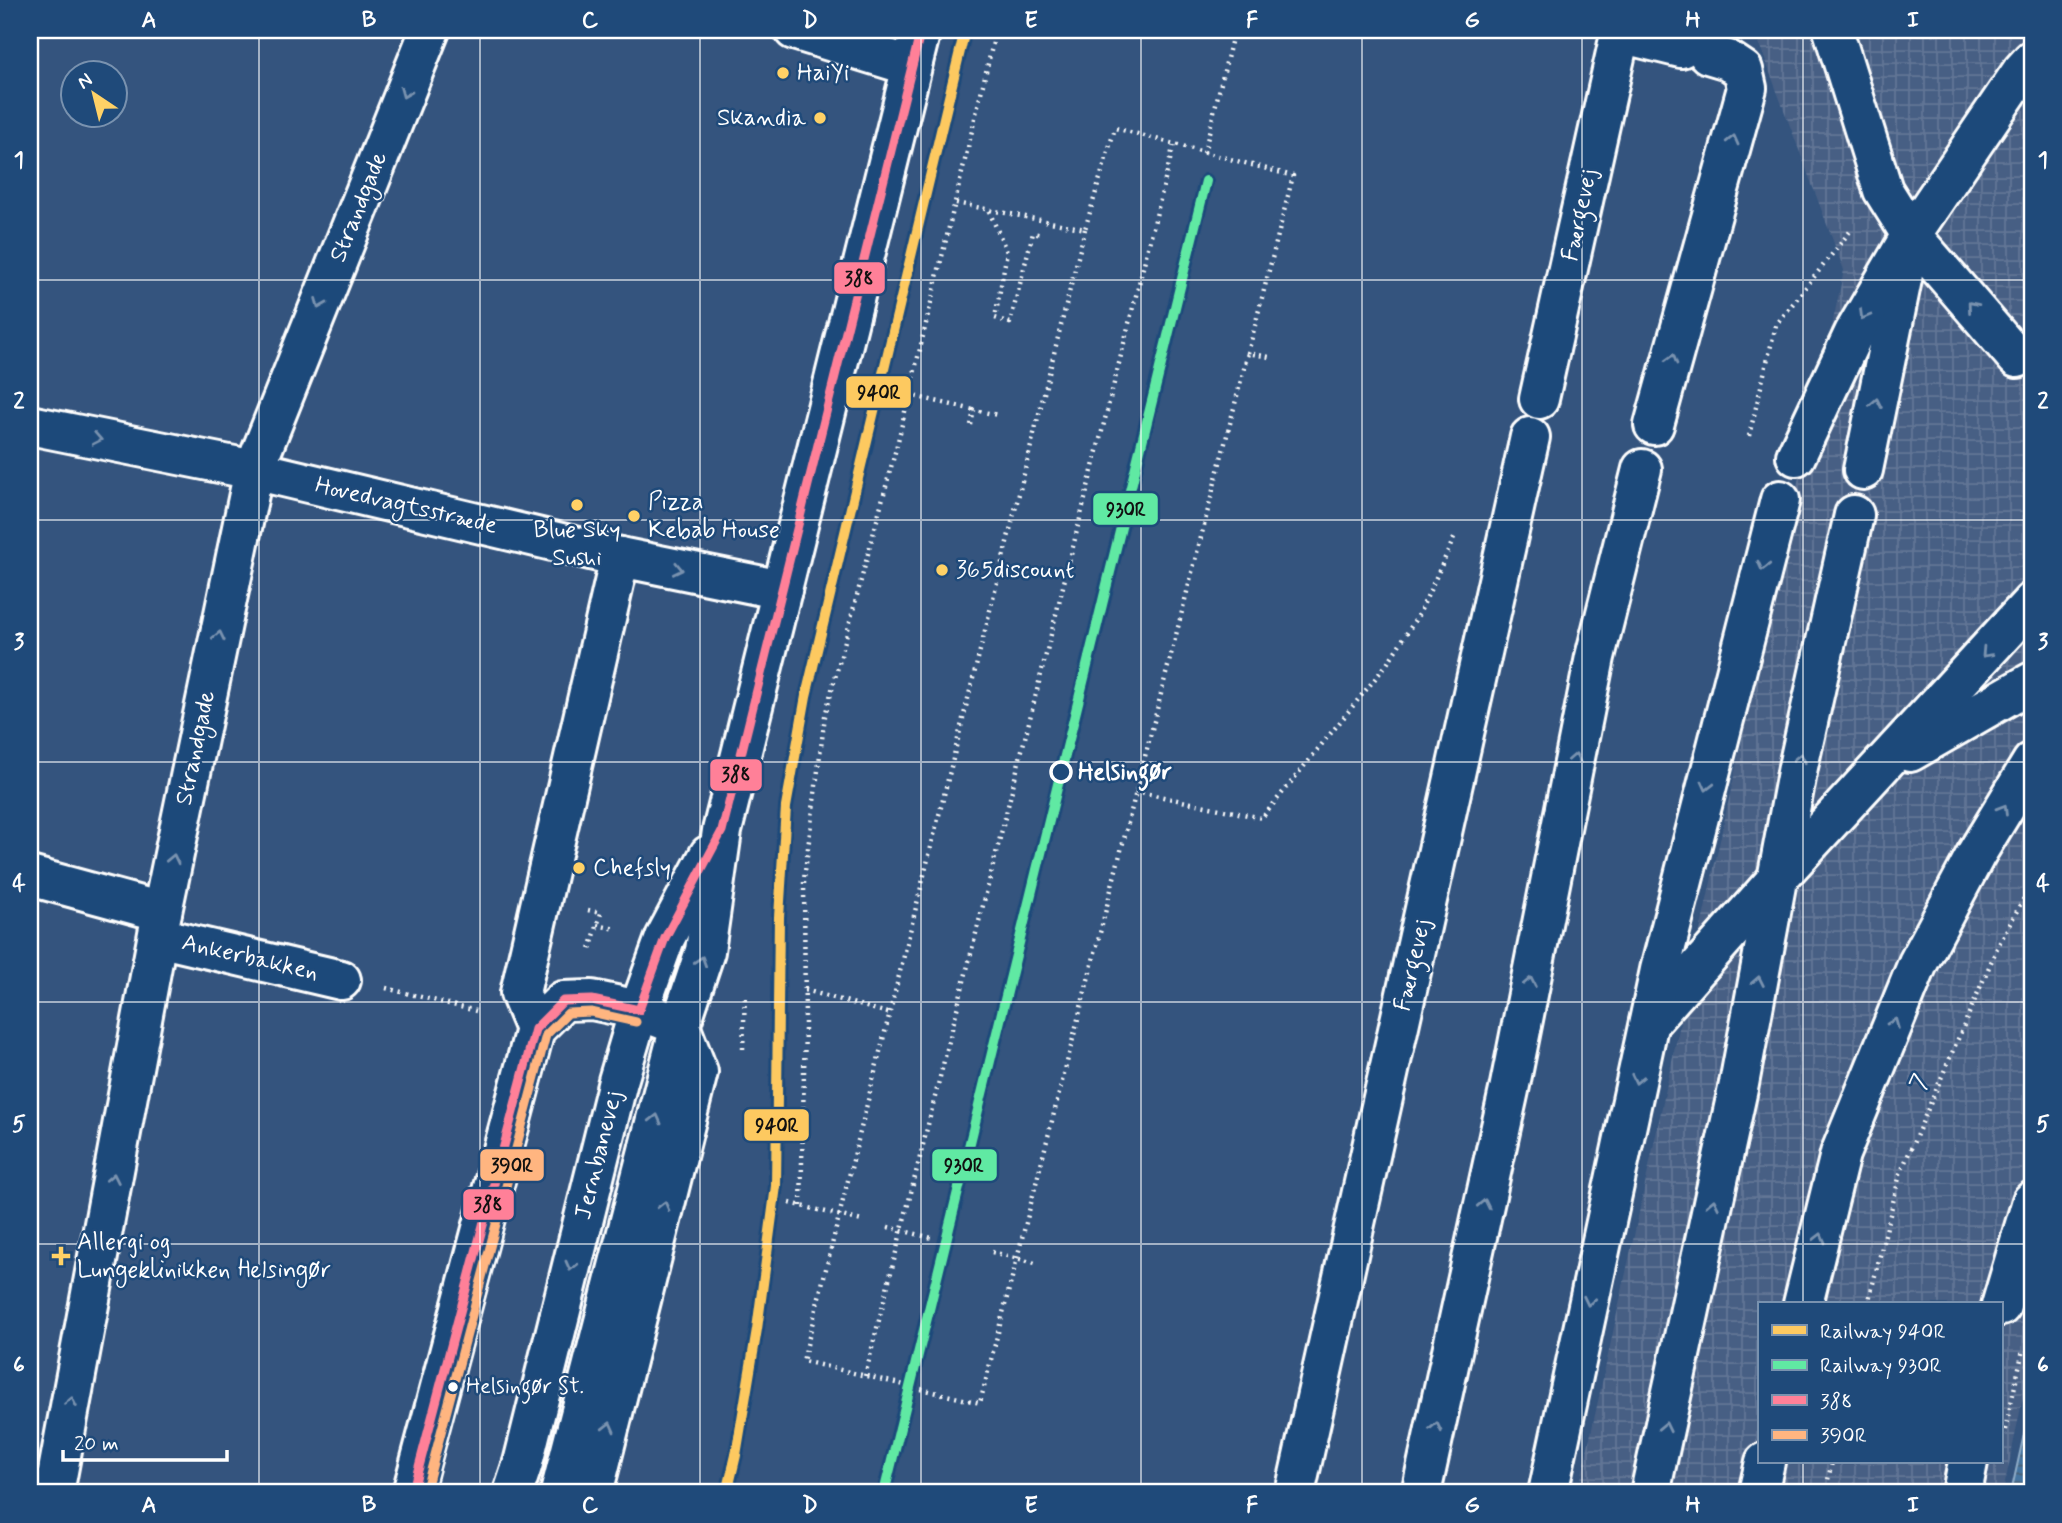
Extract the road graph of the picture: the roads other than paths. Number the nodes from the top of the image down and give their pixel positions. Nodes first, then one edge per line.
1 (430, 30) edge
2 (794, 30) edge
3 (1833, 30) edge
4 (1620, 32) edge
5 (916, 48) edge
6 (2032, 60) edge
7 (1910, 235) junction
8 (2017, 358) dead end
9 (1539, 399) dead end
10 (30, 425) edge
11 (1654, 425) dead end
12 (1530, 437) dead end
13 (1796, 456) dead end
14 (1642, 469) dead end
15 (254, 470) junction
16 (1863, 470) dead end
17 (1780, 500) dead end
18 (1854, 515) dead end
19 (620, 557) junction
20 (782, 590) junction
21 (2032, 602) edge
22 (2032, 682) edge
23 (2032, 762) edge
24 (1878, 770) junction
25 (722, 831) junction
26 (30, 876) edge
27 (1777, 879) junction
28 (160, 924) junction
29 (341, 980) dead end
30 (639, 1010) junction
31 (1649, 1023) junction
32 (680, 1026) junction
33 (535, 1029) junction
34 (2032, 1201) edge
35 (1804, 1302) edge
36 (2002, 1303) edge
37 (1765, 1464) edge
38 (1968, 1464) edge
39 (54, 1493) edge
40 (412, 1493) edge
41 (513, 1493) edge
42 (560, 1493) edge
43 (593, 1493) edge
44 (1295, 1493) edge
45 (1421, 1493) edge
46 (1548, 1493) edge
47 (1650, 1493) edge
48 (1758, 1493) edge
49 (1962, 1493) edge

1 -> 15 street, Strandgade
2 - 5 street
3 - 7 street
4 - 9 street, Færgevej
11 -> 4 street
5 - 20 street, Jernbanevej
6 - 7 street
8 -> 7 street
7 -> 13 street
16 -> 7 street
10 -> 15 street, Hovedvagtsstræde
12 - 44 street, Færgevej
45 -> 14 street
15 - 19 street, Hovedvagtsstræde
28 -> 15 street, Strandgade
17 -> 31 street
27 -> 18 street
19 -> 20 street, Hovedvagtsstræde
19 - 33 street
20 - 25 street, Jernbanevej
21 -> 24 street
22 - 24 street
35 -> 23 street
24 - 27 street
25 - 30 street, Jernbanevej
32 -> 25 street, Jernbanevej
26 - 28 street, Ankerbakken
27 - 31 street
47 -> 27 street
28 - 29 street, Ankerbakken
39 -> 28 street, Strandgade
30 - 32 street
30 - 33 street
30 -> 41 street, Jernbanevej
31 -> 46 street
42 -> 32 street, Jernbanevej
43 -> 32 street
33 - 40 street
34 - 36 street
37 - 48 street
38 - 49 street

